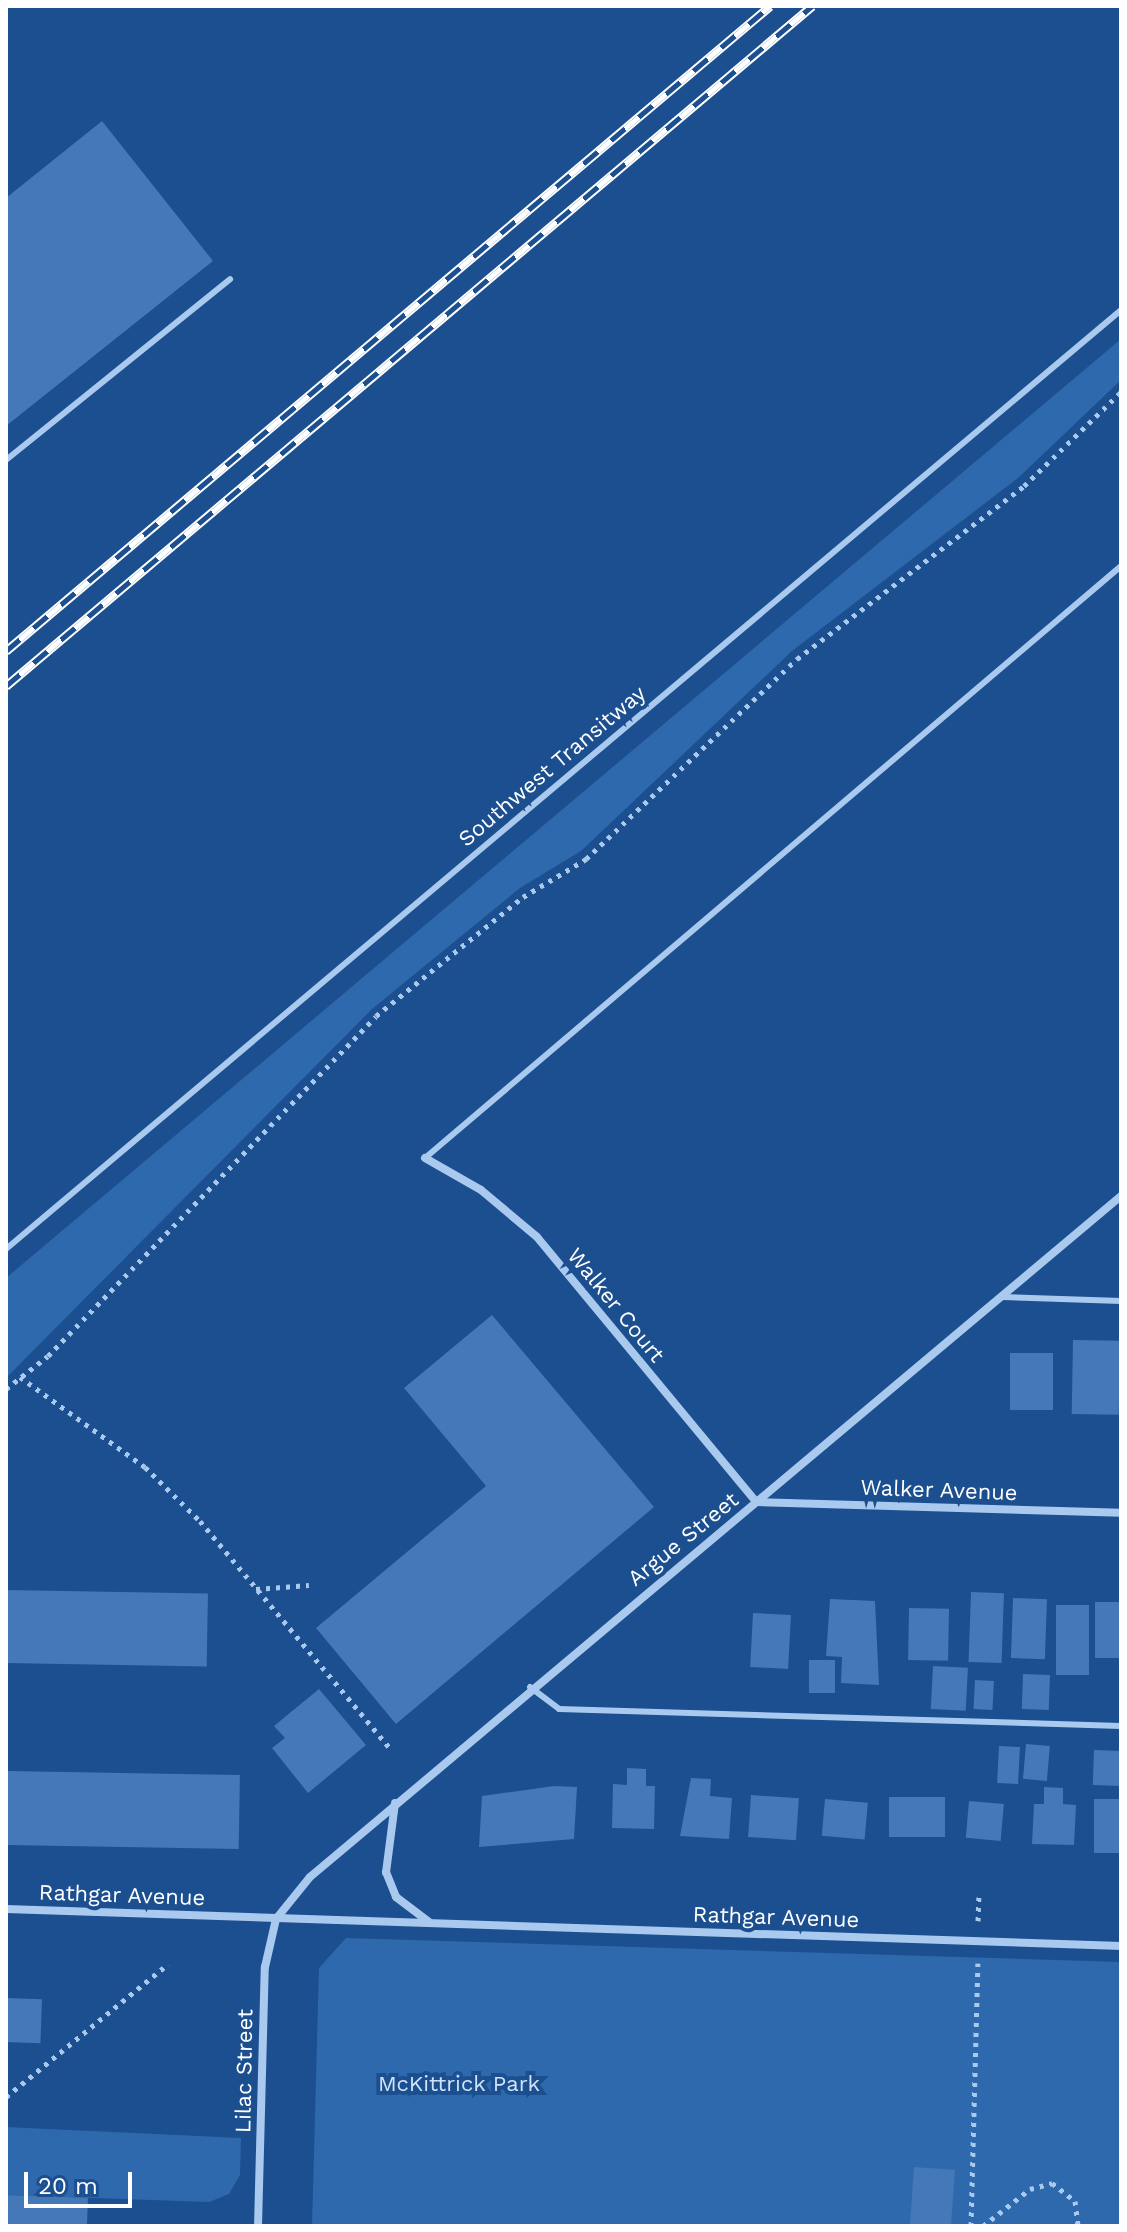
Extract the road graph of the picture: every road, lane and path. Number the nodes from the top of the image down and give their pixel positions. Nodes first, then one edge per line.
1 (230, 279) dead end
2 (1121, 310) edge
3 (1121, 392) edge
4 (6, 460) edge
5 (1121, 566) edge
6 (425, 1158) joint
7 (1121, 1196) edge
8 (6, 1249) edge
9 (1002, 1297) junction
10 (1121, 1301) edge
11 (20, 1377) junction
12 (6, 1389) edge
13 (756, 1502) junction
14 (1121, 1513) edge
15 (309, 1585) dead end
16 (256, 1589) junction
17 (530, 1687) junction
18 (1121, 1726) edge
19 (389, 1747) dead end
20 (395, 1803) junction
21 (979, 1897) dead end
22 (6, 1909) edge
23 (276, 1919) junction
24 (429, 1922) junction
25 (978, 1943) junction
26 (1121, 1946) edge
27 (168, 1964) dead end
28 (6, 2097) edge
29 (258, 2226) edge
30 (971, 2226) edge
31 (983, 2226) edge
32 (1078, 2226) edge

1 - 4 lane
2 - 8 lane, Southwest Transitway
3 - 11 path
5 - 6 lane
6 - 13 street, Walker Court
7 - 9 street, Argue Street
9 - 10 lane
9 - 13 street, Argue Street
11 - 12 path
11 - 16 path
13 - 14 street, Walker Avenue
13 - 17 street, Argue Street
15 - 16 path
16 - 19 path
17 - 18 lane
17 - 20 street, Argue Street
20 - 23 street, Argue Street
20 - 24 street
21 - 25 path
22 - 23 street, Rathgar Avenue
23 - 24 street, Rathgar Avenue
23 - 29 street, Lilac Street
24 - 25 street, Rathgar Avenue
25 - 26 street, Rathgar Avenue
25 - 30 path
27 - 28 path
31 - 32 path

